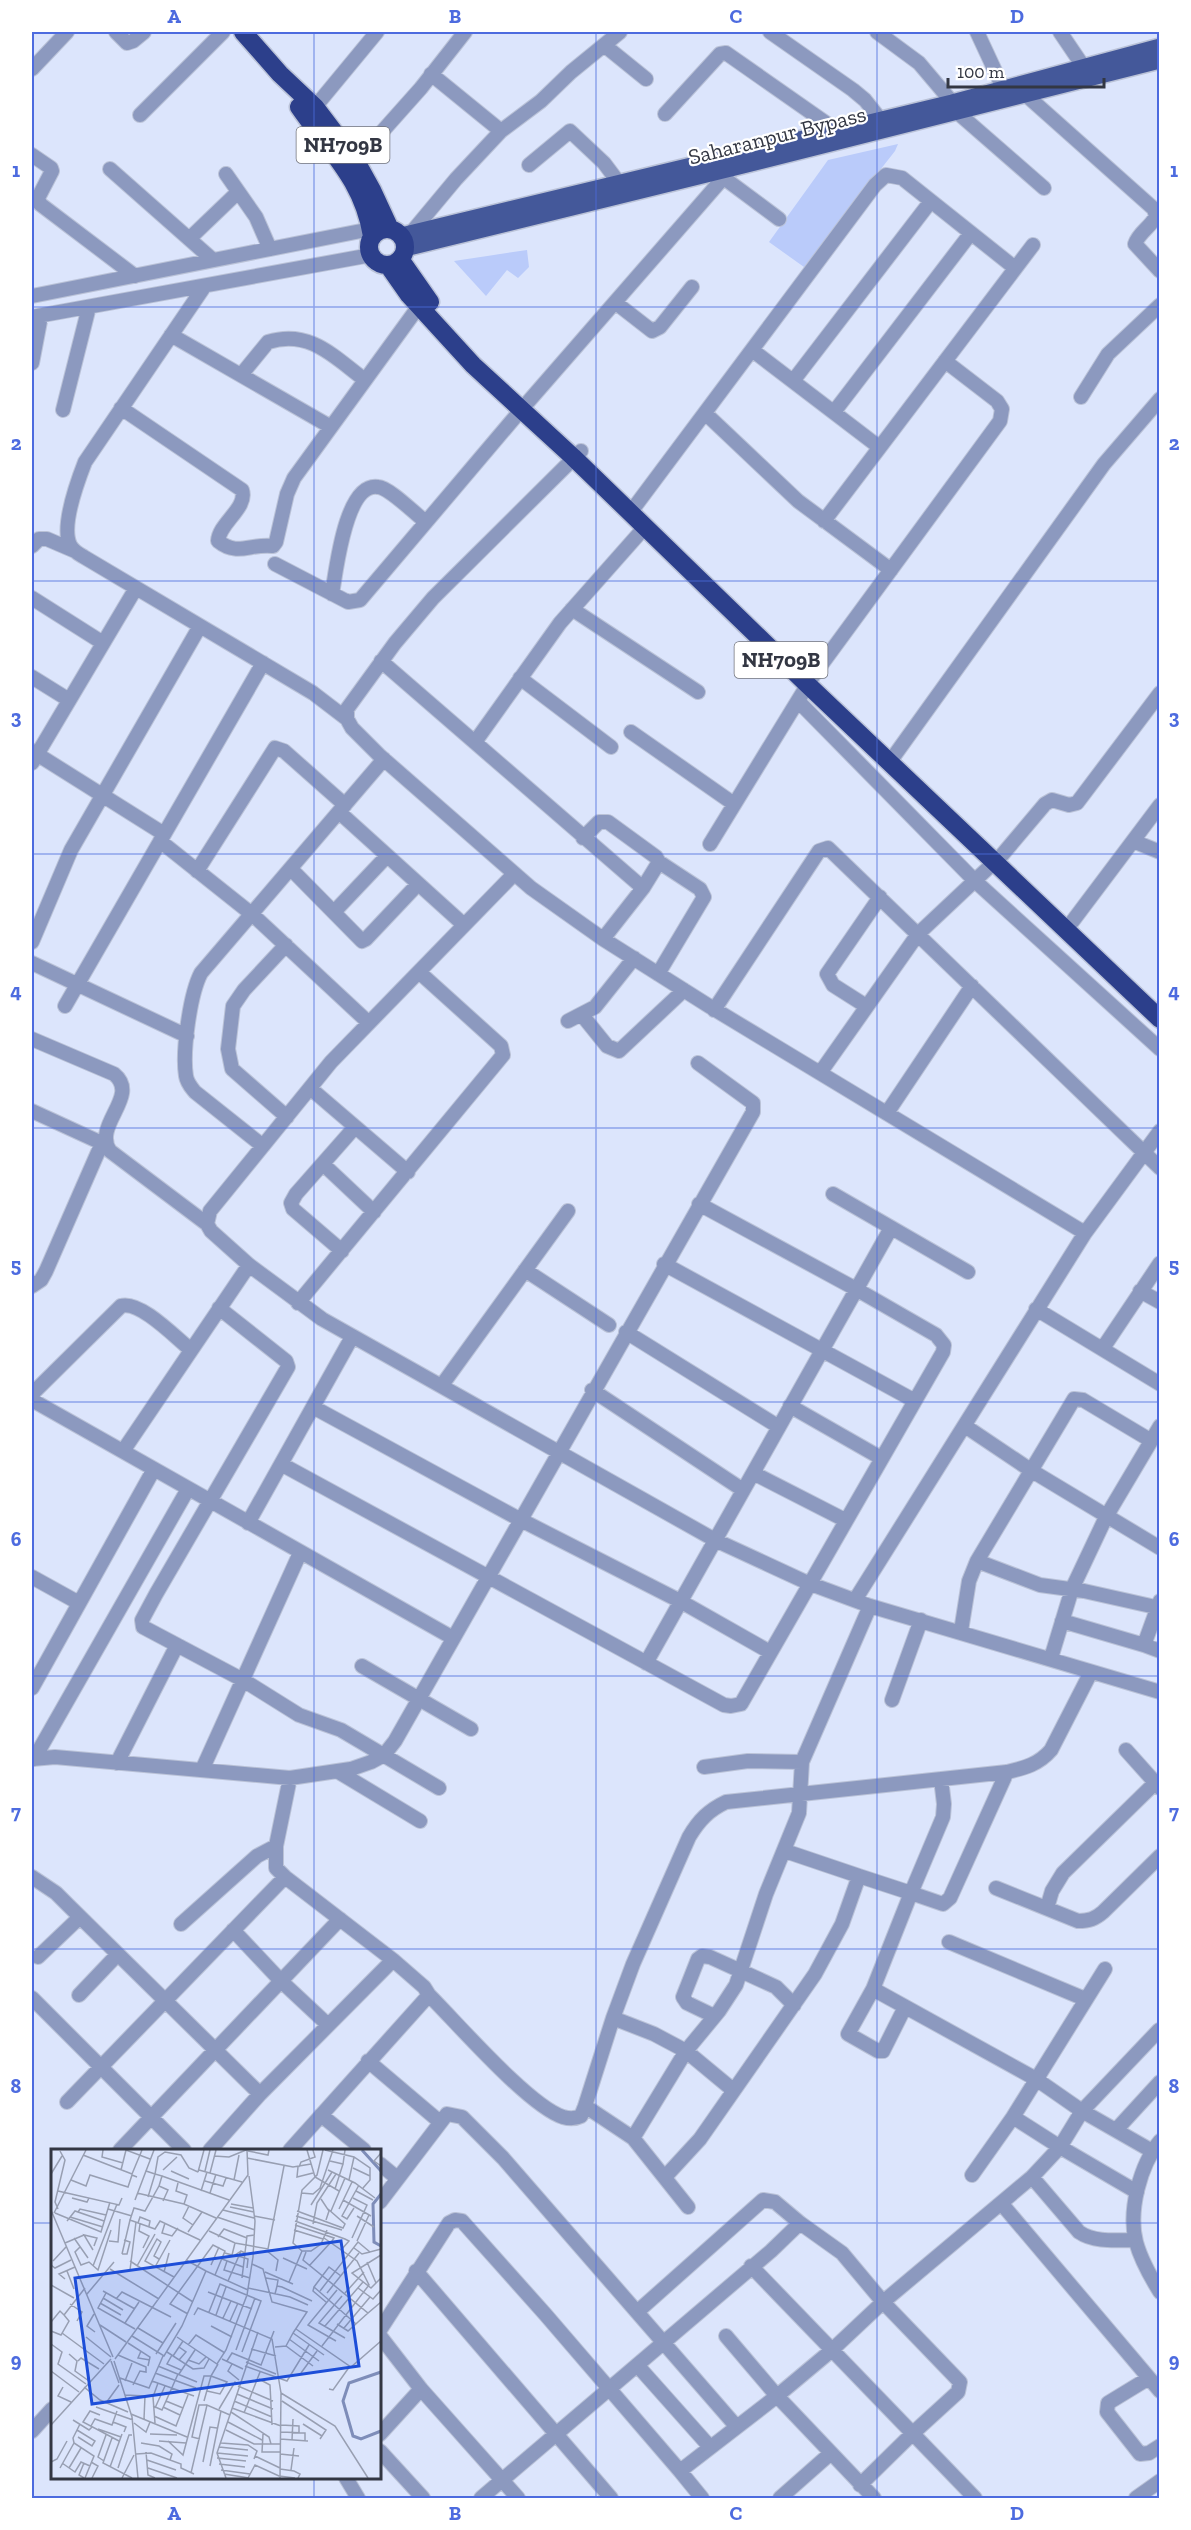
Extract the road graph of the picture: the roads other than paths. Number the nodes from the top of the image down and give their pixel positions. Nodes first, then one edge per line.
1 (67, 32) edge
2 (116, 32) edge
3 (144, 32) edge
4 (223, 32) edge
5 (243, 32) edge
6 (377, 32) edge
7 (465, 32) edge
8 (620, 32) edge
9 (770, 32) edge
10 (877, 32) edge
11 (977, 32) edge
12 (1060, 32) edge
13 (604, 45) junction
14 (1160, 46) edge
15 (1160, 61) edge
16 (32, 69) edge
17 (1085, 73) junction
18 (280, 74) junction
19 (431, 74) junction
20 (646, 79) dead end
21 (1003, 88) junction
22 (1026, 94) junction
23 (955, 107) junction
24 (315, 108) junction
25 (665, 114) dead end
26 (140, 115) dead end
27 (880, 119) junction
28 (836, 130) junction
29 (501, 131) junction
30 (32, 155) edge
31 (356, 161) junction
32 (529, 165) dead end
33 (110, 169) dead end
34 (226, 174) dead end
35 (728, 174) junction
36 (619, 183) junction
37 (1044, 188) dead end
38 (238, 192) junction
39 (931, 201) junction
40 (779, 219) dead end
41 (371, 233) junction
42 (971, 233) junction
43 (189, 239) junction
44 (399, 245) junction
45 (1033, 245) dead end
46 (270, 249) junction
47 (371, 255) junction
48 (213, 260) junction
49 (1015, 268) junction
50 (1160, 271) edge
51 (135, 276) junction
52 (204, 287) junction
53 (692, 287) dead end
54 (616, 303) junction
55 (1160, 305) edge
56 (419, 306) junction
57 (39, 307) edge
58 (89, 307) junction
59 (171, 335) junction
60 (752, 350) junction
61 (945, 361) junction
62 (32, 363) edge
63 (241, 375) junction
64 (365, 380) junction
65 (794, 381) junction
66 (1081, 398) dead end
67 (1159, 401) edge
68 (525, 406) junction
69 (121, 408) junction
70 (63, 410) dead end
71 (705, 412) junction
72 (834, 412) junction
73 (331, 427) junction
74 (879, 447) junction
75 (577, 454) junction
76 (636, 505) junction
77 (824, 520) junction
78 (426, 522) junction
79 (645, 527) junction
80 (32, 546) edge
81 (75, 551) junction
82 (275, 564) dead end
83 (891, 570) junction
84 (136, 588) junction
85 (332, 594) junction
86 (32, 598) edge
87 (572, 609) junction
88 (200, 626) junction
89 (103, 643) junction
90 (381, 661) junction
91 (263, 663) junction
92 (32, 677) edge
93 (520, 678) junction
94 (810, 681) junction
95 (698, 692) dead end
96 (1160, 693) edge
97 (69, 700) junction
98 (798, 701) junction
99 (347, 718) junction
100 (631, 732) dead end
101 (476, 742) junction
102 (611, 747) dead end
103 (33, 756) edge
104 (892, 758) junction
105 (384, 759) junction
106 (101, 796) junction
107 (734, 804) junction
108 (1160, 805) edge
109 (342, 809) junction
110 (162, 838) junction
111 (584, 838) junction
112 (1132, 841) junction
113 (710, 843) dead end
114 (1160, 852) edge
115 (387, 856) junction
116 (998, 859) junction
117 (659, 862) junction
118 (291, 869) junction
119 (197, 871) junction
120 (514, 874) junction
121 (975, 881) junction
122 (418, 884) junction
123 (643, 888) junction
124 (880, 897) junction
125 (334, 912) junction
126 (252, 915) junction
127 (1072, 922) junction
128 (464, 925) junction
129 (918, 934) junction
130 (603, 939) junction
131 (32, 942) edge
132 (286, 945) junction
133 (634, 958) junction
134 (32, 963) edge
135 (419, 972) junction
136 (658, 974) junction
137 (77, 984) junction
138 (972, 986) junction
139 (684, 990) junction
140 (1160, 1004) edge
141 (65, 1006) dead end
142 (866, 1006) junction
143 (714, 1010) junction
144 (582, 1015) junction
145 (1160, 1019) edge
146 (568, 1021) dead end
147 (369, 1023) junction
148 (188, 1036) junction
149 (32, 1039) edge
150 (1160, 1048) edge
151 (698, 1063) dead end
152 (820, 1072) junction
153 (310, 1088) junction
154 (32, 1111) edge
155 (887, 1113) junction
156 (287, 1117) junction
157 (356, 1127) junction
158 (1160, 1131) edge
159 (104, 1144) junction
160 (263, 1146) junction
161 (1143, 1152) junction
162 (322, 1164) junction
163 (1160, 1168) edge
164 (408, 1172) junction
165 (833, 1194) dead end
166 (699, 1204) junction
167 (568, 1211) dead end
168 (374, 1212) junction
169 (207, 1224) junction
170 (891, 1228) junction
171 (1085, 1233) junction
172 (342, 1251) junction
173 (1160, 1263) edge
174 (664, 1264) junction
175 (249, 1265) junction
176 (525, 1270) junction
177 (968, 1272) dead end
178 (32, 1286) edge
179 (856, 1289) junction
180 (1140, 1291) junction
181 (1160, 1302) edge
182 (298, 1303) junction
183 (219, 1308) junction
184 (1036, 1310) junction
185 (609, 1325) dead end
186 (626, 1332) junction
187 (352, 1337) junction
188 (1103, 1348) junction
189 (191, 1350) junction
190 (822, 1350) junction
191 (1160, 1384) edge
192 (442, 1385) junction
193 (592, 1390) junction
194 (32, 1394) edge
195 (32, 1400) edge
196 (915, 1401) junction
197 (790, 1406) junction
198 (313, 1407) junction
199 (965, 1426) junction
200 (1160, 1426) edge
201 (779, 1427) junction
202 (1150, 1440) junction
203 (123, 1451) junction
204 (559, 1453) junction
205 (881, 1458) junction
206 (281, 1464) junction
207 (154, 1469) junction
208 (1032, 1471) junction
209 (753, 1473) junction
210 (188, 1489) junction
211 (743, 1490) junction
212 (210, 1501) junction
213 (1106, 1517) junction
214 (521, 1520) junction
215 (845, 1520) junction
216 (248, 1524) junction
217 (715, 1540) junction
218 (1160, 1548) edge
219 (300, 1553) junction
220 (977, 1560) junction
221 (32, 1577) edge
222 (487, 1577) junction
223 (808, 1583) junction
224 (1072, 1589) junction
225 (855, 1600) junction
226 (680, 1601) junction
227 (79, 1603) junction
228 (870, 1605) junction
229 (1159, 1605) edge
230 (921, 1620) junction
231 (1062, 1621) junction
232 (961, 1631) junction
233 (453, 1638) junction
234 (177, 1645) junction
235 (1144, 1645) junction
236 (1160, 1651) edge
237 (770, 1652) junction
238 (1051, 1658) junction
239 (646, 1663) junction
240 (362, 1666) dead end
241 (1091, 1672) junction
242 (243, 1680) junction
243 (32, 1688) edge
244 (1160, 1692) edge
245 (418, 1699) junction
246 (892, 1700) dead end
247 (471, 1729) dead end
248 (1126, 1750) dead end
249 (384, 1755) junction
250 (33, 1759) edge
251 (802, 1762) junction
252 (117, 1763) junction
253 (704, 1767) dead end
254 (202, 1770) junction
255 (337, 1771) junction
256 (1007, 1772) junction
257 (290, 1778) junction
258 (940, 1779) junction
259 (1157, 1785) edge
260 (439, 1788) dead end
261 (801, 1794) junction
262 (420, 1821) dead end
263 (276, 1846) junction
264 (785, 1851) junction
265 (1160, 1856) edge
266 (859, 1876) junction
267 (32, 1877) edge
268 (285, 1877) junction
269 (996, 1888) dead end
270 (911, 1893) junction
271 (1047, 1908) junction
272 (80, 1917) junction
273 (340, 1919) junction
274 (181, 1924) dead end
275 (233, 1930) junction
276 (949, 1942) dead end
277 (118, 1954) junction
278 (38, 1957) dead end
279 (393, 1960) junction
280 (1105, 1969) dead end
281 (742, 1972) junction
282 (281, 1981) junction
283 (873, 1989) junction
284 (79, 1995) dead end
285 (429, 1995) junction
286 (32, 1998) edge
287 (1085, 1999) junction
288 (165, 2000) junction
289 (794, 2005) junction
290 (905, 2007) junction
291 (714, 2016) junction
292 (613, 2018) junction
293 (327, 2024) junction
294 (1159, 2030) edge
295 (214, 2051) junction
296 (686, 2051) junction
297 (368, 2061) junction
298 (100, 2068) junction
299 (1036, 2079) junction
300 (1160, 2082) edge
301 (733, 2090) junction
302 (260, 2094) junction
303 (67, 2103) dead end
304 (585, 2106) junction
305 (1082, 2112) junction
306 (321, 2115) junction
307 (1013, 2117) junction
308 (150, 2119) junction
309 (440, 2122) junction
310 (1116, 2130) junction
311 (633, 2138) junction
312 (1156, 2146) edge
313 (1060, 2147) junction
314 (122, 2149) edge
315 (182, 2149) edge
316 (212, 2149) edge
317 (292, 2149) edge
318 (362, 2149) edge
319 (381, 2165) edge
320 (972, 2175) dead end
321 (665, 2177) junction
322 (1032, 2177) junction
323 (397, 2178) junction
324 (1137, 2192) junction
325 (381, 2201) edge
326 (1001, 2203) junction
327 (688, 2208) dead end
328 (800, 2223) junction
329 (1135, 2240) junction
330 (751, 2266) junction
331 (416, 2271) junction
332 (1160, 2292) edge
333 (883, 2302) junction
334 (637, 2312) junction
335 (381, 2328) edge
336 (726, 2336) dead end
337 (381, 2337) edge
338 (663, 2342) junction
339 (832, 2350) junction
340 (637, 2364) junction
341 (1149, 2378) junction
342 (610, 2388) junction
343 (421, 2389) junction
344 (1160, 2391) edge
345 (777, 2396) junction
346 (51, 2410) edge
347 (736, 2426) junction
348 (32, 2431) edge
349 (381, 2433) edge
350 (555, 2434) junction
351 (912, 2434) junction
352 (1160, 2446) edge
353 (710, 2447) junction
354 (381, 2452) edge
355 (831, 2453) junction
356 (680, 2471) junction
357 (347, 2479) edge
358 (502, 2481) junction
359 (1160, 2481) edge
360 (860, 2485) junction
361 (703, 2498) edge
362 (358, 2499) edge
363 (423, 2499) edge
364 (481, 2499) edge
365 (518, 2499) edge
366 (611, 2499) edge
367 (780, 2499) edge
368 (874, 2499) edge
369 (975, 2499) edge
370 (1136, 2499) edge

1 - 16 street
2 - 3 street
4 - 26 street
5 - 18 highway, NH709B
6 - 24 street
7 - 19 street
8 - 13 street
9 - 27 street
10 - 23 street
11 - 21 street
12 - 17 street
13 - 20 street
13 - 29 street
14 - 17 main road
15 - 17 main road, Saharanpur Bypass
17 - 21 main road
17 - 22 main road, Saharanpur Bypass
18 - 24 highway, NH709B
18 - 41 highway, NH709B
19 - 29 street
19 - 31 street
21 - 23 main road
22 - 23 main road, Saharanpur Bypass
22 - 50 street
23 - 27 main road
23 - 35 main road, Saharanpur Bypass
23 - 37 street
24 - 31 highway, NH709B
25 - 28 street
27 - 28 main road
28 - 36 main road
29 - 44 street
30 - 51 street
31 - 44 highway, NH709B
32 - 36 street
33 - 43 street
34 - 38 street
35 - 40 street
35 - 44 main road, Saharanpur Bypass
35 - 54 street
36 - 44 main road
38 - 43 street
38 - 46 street
39 - 42 street
39 - 60 street
39 - 65 street
41 - 44 highway
41 - 46 street
41 - 47 highway, NH709B
42 - 49 street
42 - 72 street
43 - 48 street
44 - 47 highway, NH709B
44 - 56 highway, NH709B
44 - 68 highway, NH709B
45 - 49 street
46 - 48 street
47 - 52 street
48 - 51 street
49 - 61 street
51 - 57 street
52 - 58 street
52 - 59 street
53 - 54 street
54 - 68 street
55 - 66 street
56 - 64 street
56 - 68 highway, NH709B
57 - 58 street
57 - 62 street
58 - 70 street
59 - 63 street
59 - 69 street
60 - 65 street
60 - 71 street
61 - 74 street
61 - 83 street
63 - 64 street
63 - 73 street
64 - 73 street
65 - 72 street
67 - 104 street
68 - 75 highway, NH709B
68 - 78 street
69 - 73 street
69 - 81 street
71 - 76 street
71 - 77 street
72 - 74 street
74 - 77 street
75 - 76 highway, NH709B
75 - 79 highway, NH709B
75 - 90 street
76 - 94 highway, NH709B
77 - 83 street
78 - 85 street
78 - 85 street
79 - 87 street
79 - 94 highway, NH709B
80 - 81 street
81 - 84 street
82 - 85 street
83 - 94 street
84 - 88 street
84 - 89 street
86 - 89 street
87 - 93 street
87 - 95 street
88 - 91 street
88 - 106 street
89 - 97 street
90 - 99 street
90 - 101 street
91 - 99 street
91 - 110 street
92 - 97 street
93 - 101 street
93 - 102 street
94 - 98 street
94 - 104 highway, NH709B
96 - 116 street
97 - 103 street
98 - 107 street
98 - 121 street
99 - 105 street
100 - 107 street
101 - 111 street
103 - 106 street
104 - 116 highway, NH709B
105 - 109 street
105 - 120 street
106 - 110 street
106 - 131 street
107 - 113 street
108 - 112 street
109 - 115 street
109 - 118 street
109 - 119 street
110 - 119 street
110 - 137 street
111 - 117 street
111 - 123 street
112 - 114 street
112 - 127 street
115 - 122 street
115 - 125 street
116 - 121 street
116 - 127 highway, NH709B
116 - 145 highway, NH709B
117 - 123 street
117 - 136 street
118 - 125 street
118 - 126 street
119 - 126 street
120 - 128 street
120 - 130 street
121 - 129 street
121 - 150 street
122 - 125 street
122 - 128 street
123 - 130 street
124 - 129 street
124 - 142 street
124 - 143 street
126 - 132 street
126 - 148 street
127 - 140 highway, NH709B
128 - 135 street
129 - 138 street
129 - 142 street
130 - 133 street
132 - 147 street
132 - 156 street
133 - 136 street
133 - 144 street
134 - 137 street
135 - 147 street
135 - 164 street
136 - 139 street
137 - 141 street
137 - 148 street
138 - 155 street
138 - 161 street
139 - 143 street
139 - 144 street
142 - 152 street
143 - 152 street
144 - 146 street
147 - 153 street
148 - 160 street
149 - 159 street
151 - 166 street
152 - 155 street
153 - 156 street
153 - 157 street
154 - 159 street
155 - 171 street
156 - 160 street
157 - 162 street
157 - 164 street
158 - 161 street
159 - 169 street
159 - 178 street
160 - 169 street
161 - 163 street
161 - 171 street
162 - 168 street
162 - 172 street
164 - 168 street
165 - 170 street
166 - 174 street
166 - 179 street
167 - 176 street
168 - 172 street
169 - 175 street
170 - 177 street
170 - 179 street
171 - 184 street
172 - 182 street
173 - 180 street
174 - 186 street
174 - 190 street
175 - 182 street
175 - 183 street
176 - 185 street
176 - 192 street
179 - 190 street
179 - 196 street
180 - 181 street
180 - 188 street
182 - 187 street
183 - 189 street
183 - 212 street
184 - 188 street
184 - 199 street
186 - 193 street
186 - 201 street
187 - 192 street
187 - 198 street
188 - 191 street
189 - 194 street
189 - 203 street
190 - 196 street
190 - 197 street
192 - 204 street
193 - 204 street
193 - 211 street
195 - 203 street
196 - 205 street
197 - 201 street
197 - 205 street
198 - 206 street
198 - 214 street
199 - 208 street
199 - 225 street
200 - 202 street
201 - 209 street
202 - 208 street
202 - 213 street
203 - 207 street
204 - 214 street
204 - 217 street
205 - 215 street
206 - 216 street
206 - 222 street
207 - 210 street
207 - 227 street
208 - 213 street
208 - 220 street
209 - 211 street
209 - 215 street
210 - 212 street
210 - 250 street
211 - 217 street
212 - 216 street
212 - 234 street
213 - 218 street
213 - 224 street
214 - 222 street
214 - 226 street
215 - 223 street
216 - 219 street
217 - 223 street
217 - 226 street
219 - 233 street
219 - 242 street
220 - 224 street
220 - 232 street
221 - 227 street
222 - 233 street
222 - 239 street
223 - 225 street
223 - 237 street
224 - 229 street
224 - 231 street
225 - 228 street
226 - 237 street
226 - 239 street
227 - 243 street
228 - 230 street
228 - 251 street
229 - 235 street
230 - 232 street
230 - 246 street
231 - 235 street
231 - 238 street
232 - 238 street
233 - 245 street
234 - 242 street
234 - 252 street
235 - 236 street
237 - 239 street
238 - 241 street
240 - 245 street
241 - 244 street
241 - 256 street
242 - 249 street
242 - 254 street
245 - 247 street
245 - 249 street
248 - 259 street
249 - 255 street
249 - 260 street
250 - 252 street
251 - 253 street
251 - 261 street
252 - 254 street
254 - 257 street
255 - 257 street
255 - 262 street
256 - 258 street
256 - 270 street
257 - 263 street
258 - 261 street
258 - 270 street
259 - 271 street
261 - 264 street
261 - 292 street
263 - 268 street
263 - 274 street
264 - 266 street
264 - 281 street
265 - 271 street
266 - 270 street
266 - 289 street
267 - 272 street
268 - 273 street
268 - 275 street
269 - 271 street
270 - 283 street
272 - 277 street
272 - 278 street
273 - 279 street
273 - 282 street
275 - 282 street
275 - 288 street
276 - 287 street
277 - 284 street
277 - 288 street
279 - 285 street
279 - 293 street
280 - 287 street
281 - 289 street
281 - 291 street
281 - 291 street
282 - 293 street
282 - 295 street
283 - 290 street
283 - 290 street
285 - 297 street
285 - 304 street
286 - 298 street
287 - 299 street
288 - 295 street
288 - 298 street
289 - 301 street
290 - 299 street
291 - 296 street
292 - 296 street
292 - 304 street
293 - 302 street
294 - 305 street
295 - 302 street
295 - 308 street
296 - 301 street
296 - 311 street
297 - 306 street
297 - 309 street
298 - 303 street
298 - 308 street
299 - 305 street
299 - 307 street
300 - 310 street
301 - 321 street
302 - 316 street
304 - 311 street
305 - 310 street
305 - 313 street
306 - 317 street
306 - 318 street
307 - 313 street
307 - 320 street
308 - 314 street
308 - 315 street
309 - 323 street
309 - 334 street
310 - 312 street
311 - 321 street
312 - 324 street
313 - 322 street
313 - 324 street
319 - 323 street
321 - 327 street
322 - 326 street
322 - 329 street
323 - 325 street
324 - 329 street
326 - 333 street
326 - 341 street
328 - 330 street
328 - 333 street
328 - 334 street
329 - 332 street
330 - 338 street
330 - 339 street
331 - 335 street
331 - 342 street
331 - 350 street
333 - 339 street
333 - 351 street
334 - 338 street
336 - 345 street
337 - 343 street
338 - 340 street
338 - 347 street
339 - 345 street
339 - 351 street
340 - 342 street
340 - 353 street
341 - 344 street
341 - 352 street
342 - 350 street
342 - 356 street
343 - 349 street
343 - 358 street
345 - 347 street
345 - 355 street
346 - 348 street
347 - 353 street
350 - 358 street
350 - 366 street
351 - 360 street
351 - 369 street
353 - 356 street
354 - 363 street
355 - 360 street
355 - 367 street
356 - 361 street
357 - 362 street
358 - 364 street
358 - 365 street
359 - 370 street
360 - 368 street

